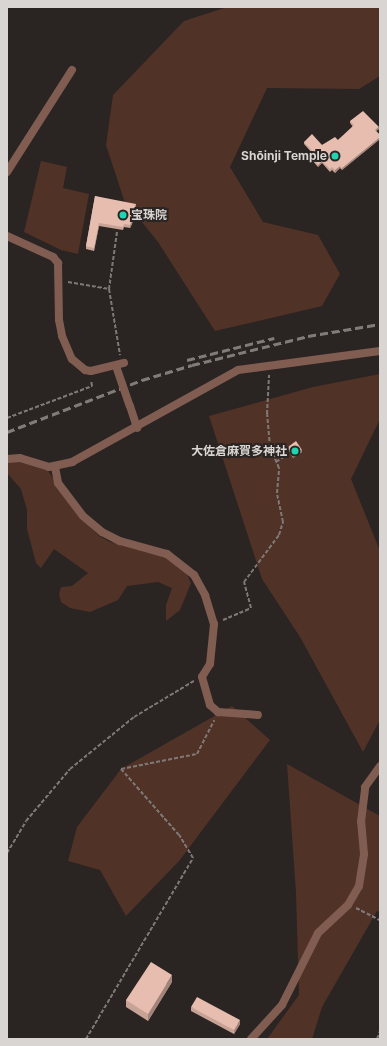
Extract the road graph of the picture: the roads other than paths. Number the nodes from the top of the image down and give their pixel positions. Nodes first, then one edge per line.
1 (72, 70) dead end
2 (7, 171) edge
3 (7, 236) edge
4 (380, 351) edge
5 (137, 428) junction
6 (7, 459) edge
7 (55, 467) junction
8 (258, 715) dead end
9 (380, 766) edge
10 (251, 1039) edge

1 - 2 street
3 - 5 street, bridge
4 - 5 street
5 - 7 street
6 - 7 street
7 - 8 street
9 - 10 street

